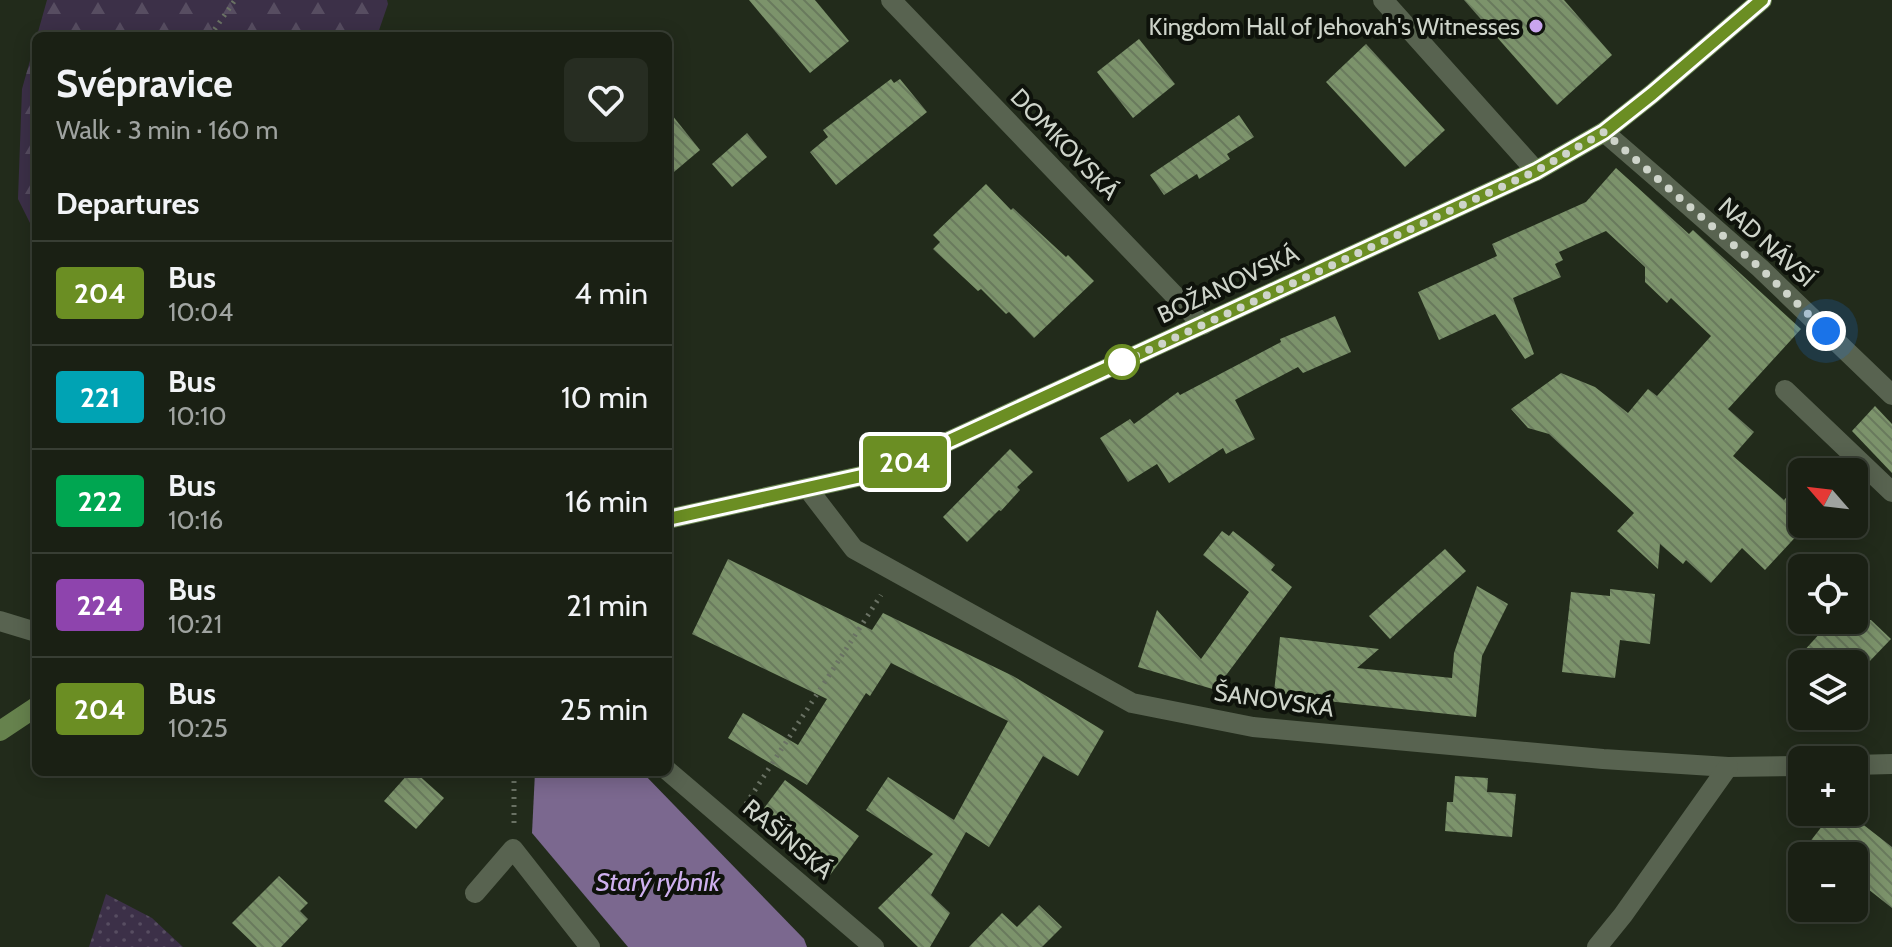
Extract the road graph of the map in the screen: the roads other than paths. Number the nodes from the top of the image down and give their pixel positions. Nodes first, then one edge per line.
1 (891, 0) edge
2 (1383, 0) edge
3 (1762, 0) edge
4 (1604, 132) junction
5 (1536, 171) junction
6 (1203, 325) junction
7 (1785, 390) dead end
8 (1892, 395) edge
9 (808, 489) junction
10 (1892, 492) edge
11 (672, 518) edge
12 (0, 621) edge
13 (32, 631) edge
14 (32, 710) edge
15 (0, 731) edge
16 (1892, 764) edge
17 (1868, 765) edge
18 (1788, 766) edge
19 (1728, 767) junction
20 (672, 774) edge
21 (475, 893) dead end
22 (590, 947) edge
23 (874, 947) edge
24 (1597, 947) edge

1 - 6 street, DOMKOVSKÁ
2 - 5 street
3 - 4 street, BOŽANOVSKÁ
4 - 5 street, BOŽANOVSKÁ
4 - 8 street, NAD NÁVSÍ
5 - 6 street, BOŽANOVSKÁ
6 - 9 street, BOŽANOVSKÁ
7 - 10 street
9 - 11 street, BOŽANOVSKÁ
9 - 19 street, ŠANOVSKÁ
12 - 13 street
14 - 15 street
16 - 17 street
18 - 19 street, ŠANOVSKÁ
19 - 24 street
20 - 23 street, RAŠÍNSKÁ
21 - 22 street

